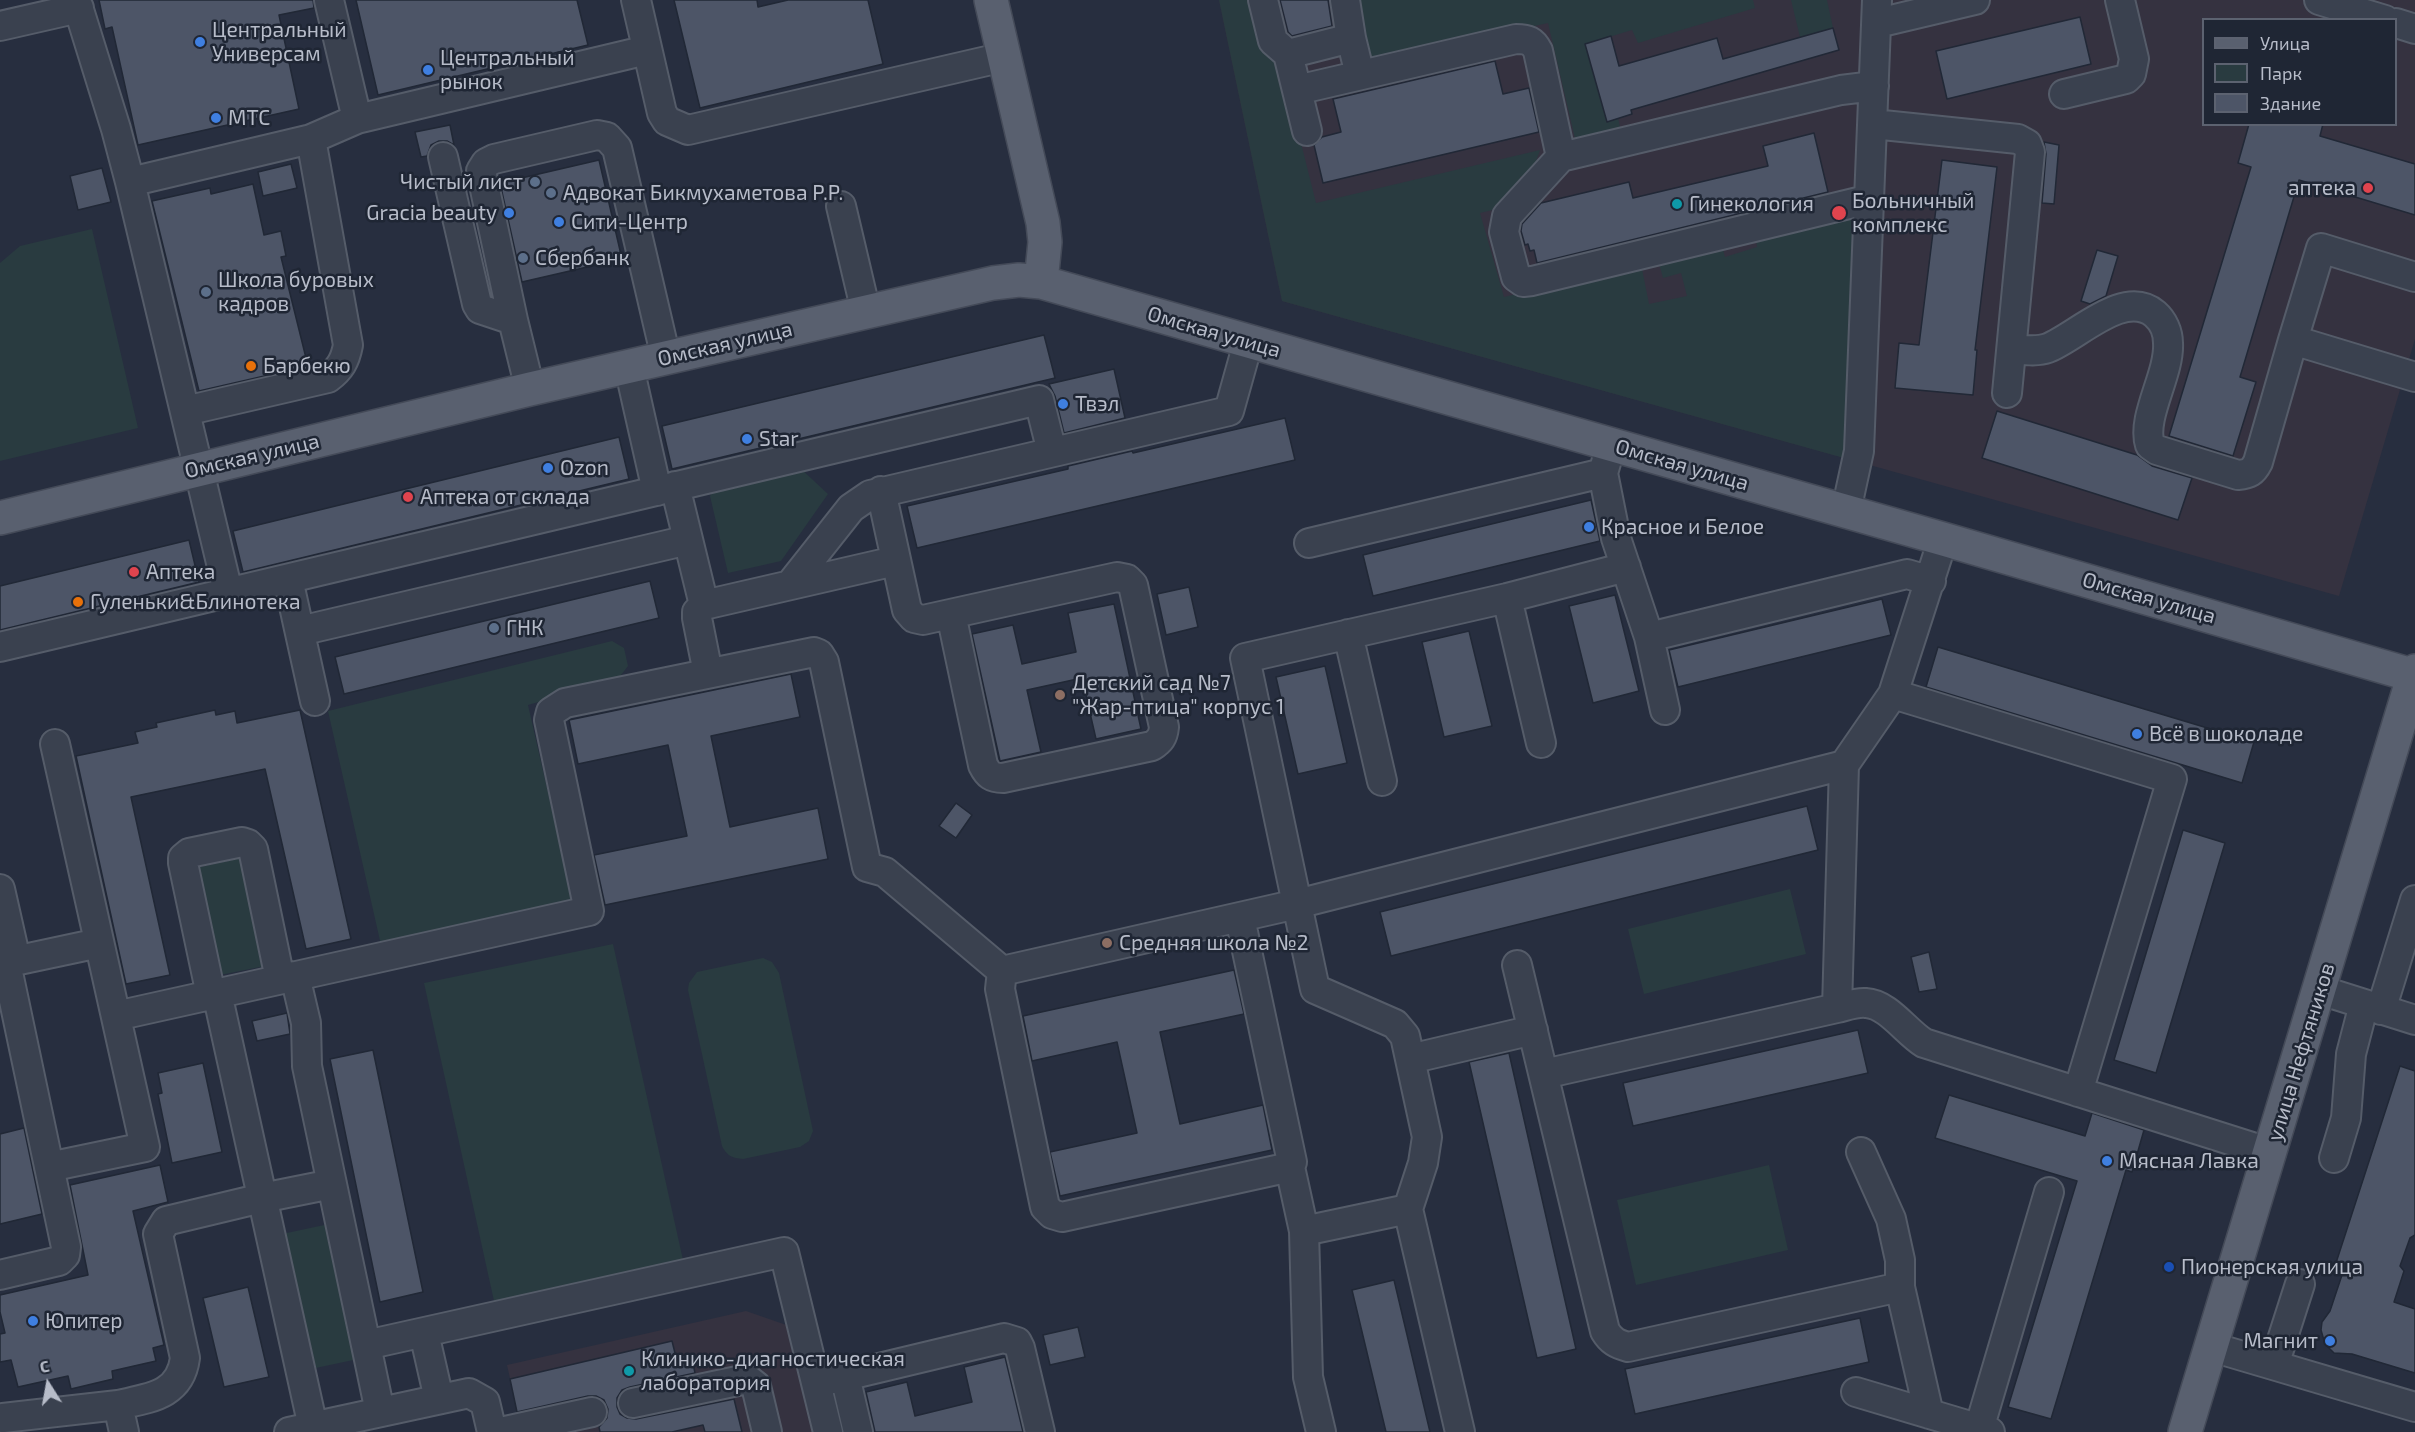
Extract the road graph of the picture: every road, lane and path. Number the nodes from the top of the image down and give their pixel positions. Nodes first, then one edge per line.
1 (329, 0) edge
2 (636, 0) edge
3 (991, 0) edge
4 (1263, 0) edge
5 (1345, 0) edge
6 (1975, 0) edge
7 (2120, 0) edge
8 (2334, 2) edge
9 (78, 4) edge
10 (36, 9) edge
11 (1878, 12) edge
12 (2379, 18) edge
13 (2397, 23) edge
14 (0, 26) edge
15 (2415, 29) edge
16 (1351, 39) junction
17 (647, 50) junction
18 (1288, 54) junction
19 (1004, 57) junction
20 (1360, 75) junction
21 (1874, 86) junction
22 (1297, 90) junction
23 (2064, 94) dead end
24 (357, 119) junction
25 (1873, 124) junction
26 (1307, 131) dead end
27 (311, 139) junction
28 (443, 157) dead end
29 (1562, 157) junction
30 (129, 182) junction
31 (1870, 200) junction
32 (841, 206) dead end
33 (2415, 276) edge
34 (1041, 282) junction
35 (866, 312) junction
36 (513, 320) junction
37 (2293, 340) junction
38 (1248, 343) junction
39 (2012, 349) junction
40 (666, 358) junction
41 (629, 367) junction
42 (2415, 377) edge
43 (530, 389) junction
44 (2007, 393) dead end
45 (185, 411) junction
46 (1052, 452) junction
47 (1607, 459) junction
48 (198, 469) junction
49 (666, 489) junction
50 (881, 491) junction
51 (1846, 511) junction
52 (0, 518) edge
53 (1943, 539) junction
54 (688, 540) junction
55 (1309, 543) dead end
56 (896, 561) junction
57 (1626, 567) junction
58 (288, 579) junction
59 (1931, 581) junction
60 (790, 585) junction
61 (228, 592) junction
62 (1507, 598) junction
63 (704, 605) junction
64 (951, 614) junction
65 (300, 631) junction
66 (1348, 634) junction
67 (1649, 637) junction
68 (0, 647) edge
69 (708, 673) junction
70 (2415, 674) edge
71 (1893, 694) junction
72 (315, 701) dead end
73 (1665, 710) dead end
74 (1541, 743) dead end
75 (55, 744) dead end
76 (1844, 765) junction
77 (1382, 781) dead end
78 (0, 889) edge
79 (2415, 900) edge
80 (1297, 904) junction
81 (1240, 918) junction
82 (99, 942) junction
83 (7, 962) edge
84 (1517, 965) dead end
85 (1002, 971) junction
86 (288, 977) junction
87 (2320, 990) junction
88 (214, 994) junction
89 (2373, 1007) junction
90 (1837, 1008) junction
91 (116, 1016) junction
92 (2415, 1020) edge
93 (1533, 1030) junction
94 (1410, 1059) junction
95 (1544, 1074) junction
96 (2078, 1092) junction
97 (1861, 1152) dead end
98 (2271, 1153) junction
99 (2334, 1158) dead end
100 (49, 1167) junction
101 (1290, 1167) junction
102 (332, 1184) junction
103 (2049, 1192) dead end
104 (262, 1198) junction
105 (1408, 1209) junction
106 (1304, 1231) junction
107 (0, 1275) edge
108 (2300, 1284) dead end
109 (1900, 1287) junction
110 (424, 1333) junction
111 (366, 1345) junction
112 (2211, 1347) junction
113 (2274, 1365) junction
114 (845, 1377) junction
115 (816, 1383) junction
116 (1857, 1392) dead end
117 (439, 1399) junction
118 (633, 1403) dead end
119 (2415, 1407) edge
120 (380, 1412) junction
121 (1929, 1414) junction
122 (3, 1418) dead end
123 (121, 1419) edge
124 (578, 1420) edge
125 (349, 1426) edge
126 (301, 1430) edge
127 (1984, 1430) edge
128 (492, 1432) edge
129 (501, 1432) edge
130 (767, 1432) edge
131 (828, 1432) edge
132 (858, 1432) edge
133 (1040, 1432) edge
134 (1321, 1432) edge
135 (1460, 1432) edge
136 (2185, 1432) edge

1 - 24 lane
2 - 17 lane
3 - 19 main road
4 - 18 lane
5 - 16 lane
6 - 11 lane
7 - 23 lane
8 - 12 lane
9 - 10 lane
9 - 30 lane
10 - 14 lane
11 - 21 lane
13 - 15 lane
16 - 18 lane
16 - 20 lane
17 - 19 lane
17 - 24 lane
18 - 22 lane
19 - 34 main road
20 - 22 lane
20 - 29 lane
21 - 25 lane
21 - 29 lane
22 - 26 lane
24 - 27 lane
25 - 31 lane
25 - 39 lane
27 - 30 lane
27 - 45 lane
28 - 36 lane
29 - 31 lane
30 - 45 lane
31 - 51 lane
32 - 35 lane
33 - 37 lane
34 - 35 main road, Омская улица
34 - 38 main road, Омская улица
35 - 40 main road, Омская улица
36 - 40 lane
36 - 43 lane
37 - 39 lane
37 - 42 lane
38 - 46 lane
38 - 47 main road, Омская улица
39 - 44 lane
40 - 41 main road, Омская улица
41 - 43 main road, Омская улица
41 - 49 lane
43 - 48 main road, Омская улица
45 - 48 lane
46 - 49 lane
46 - 50 lane
47 - 51 main road, Омская улица
47 - 55 lane
47 - 57 lane
48 - 52 main road, Омская улица
48 - 61 lane
49 - 54 lane
49 - 58 lane
50 - 56 lane
50 - 60 lane
51 - 53 main road, Омская улица
53 - 59 lane
53 - 70 main road, Омская улица
54 - 63 lane
54 - 65 lane
56 - 60 lane
56 - 64 lane
57 - 62 lane
57 - 67 lane
58 - 61 lane
58 - 65 lane
59 - 67 lane
59 - 71 lane
60 - 63 lane
61 - 68 lane
62 - 66 lane
62 - 74 lane
63 - 69 lane
64 - 64 lane
65 - 72 lane
66 - 77 lane
66 - 80 lane
67 - 73 lane
69 - 85 lane
69 - 86 lane
70 - 87 main road, улица Нефтяников
71 - 76 lane
71 - 96 lane
75 - 82 lane
76 - 80 lane
76 - 90 lane
78 - 83 lane
79 - 89 lane
80 - 81 lane
80 - 94 lane
81 - 85 lane
81 - 101 lane
82 - 83 lane
82 - 91 lane
83 - 100 lane
84 - 93 lane
85 - 101 lane
86 - 88 lane
86 - 88 lane
86 - 102 lane
87 - 89 lane
87 - 98 main road, улица Нефтяников
88 - 91 lane
88 - 104 lane
89 - 92 lane
89 - 99 lane
90 - 95 lane
90 - 96 lane
91 - 100 lane
93 - 94 lane
93 - 95 lane
94 - 105 lane
95 - 109 lane
96 - 98 lane
97 - 109 lane
98 - 112 main road, улица Нефтяников
100 - 107 lane
101 - 106 lane
102 - 104 lane
102 - 111 lane
103 - 127 lane
104 - 123 lane
104 - 126 lane
105 - 106 lane
105 - 135 lane
106 - 134 lane
108 - 113 lane
109 - 121 lane
110 - 111 lane
110 - 115 lane
110 - 117 lane
111 - 120 lane
112 - 113 lane
112 - 136 main road, улица Нефтяников
113 - 119 lane
114 - 115 lane
114 - 132 lane
114 - 133 lane
115 - 131 lane
116 - 121 lane
117 - 120 lane
117 - 128 lane
118 - 130 lane
120 - 125 lane
121 - 127 lane
122 - 123 lane
124 - 129 lane
125 - 126 lane

